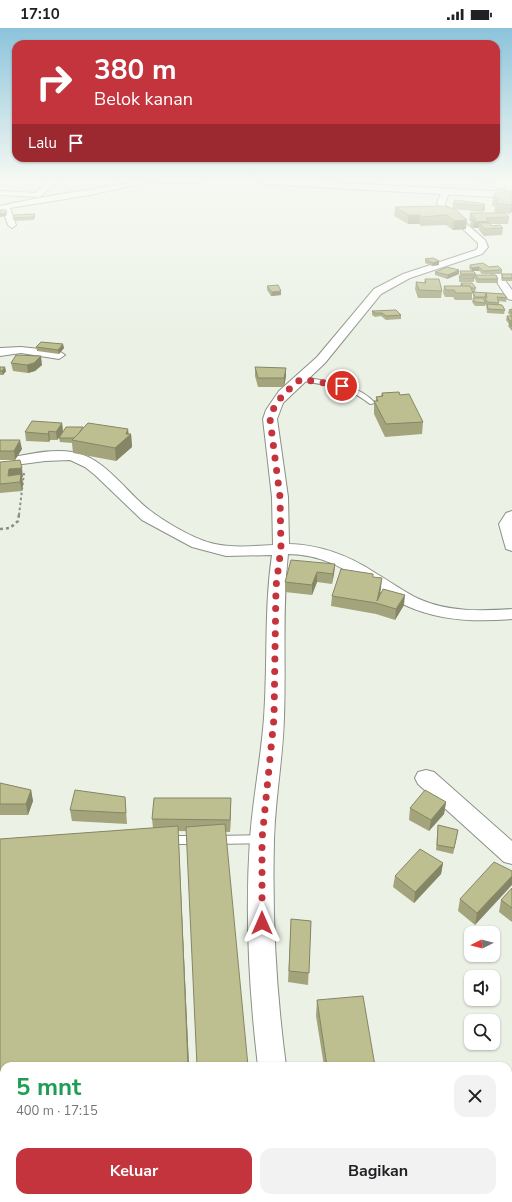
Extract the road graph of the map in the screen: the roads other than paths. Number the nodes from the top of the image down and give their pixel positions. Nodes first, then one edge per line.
1 (475, 236) edge
2 (497, 275) edge
3 (512, 297) edge
4 (0, 352) edge
5 (59, 355) edge
6 (301, 379) junction
7 (372, 403) dead end
8 (0, 463) edge
9 (512, 516) edge
10 (512, 546) edge
11 (281, 548) junction
12 (512, 614) edge
13 (426, 778) dead end
14 (262, 839) junction
15 (154, 840) edge
16 (512, 855) edge
17 (272, 1062) edge

1 - 6 street
2 - 3 street
4 - 5 street
6 - 7 lane
6 - 11 street
8 - 11 street
9 - 10 street
11 - 12 street
11 - 14 street
13 - 16 street
14 - 15 lane
14 - 17 street

